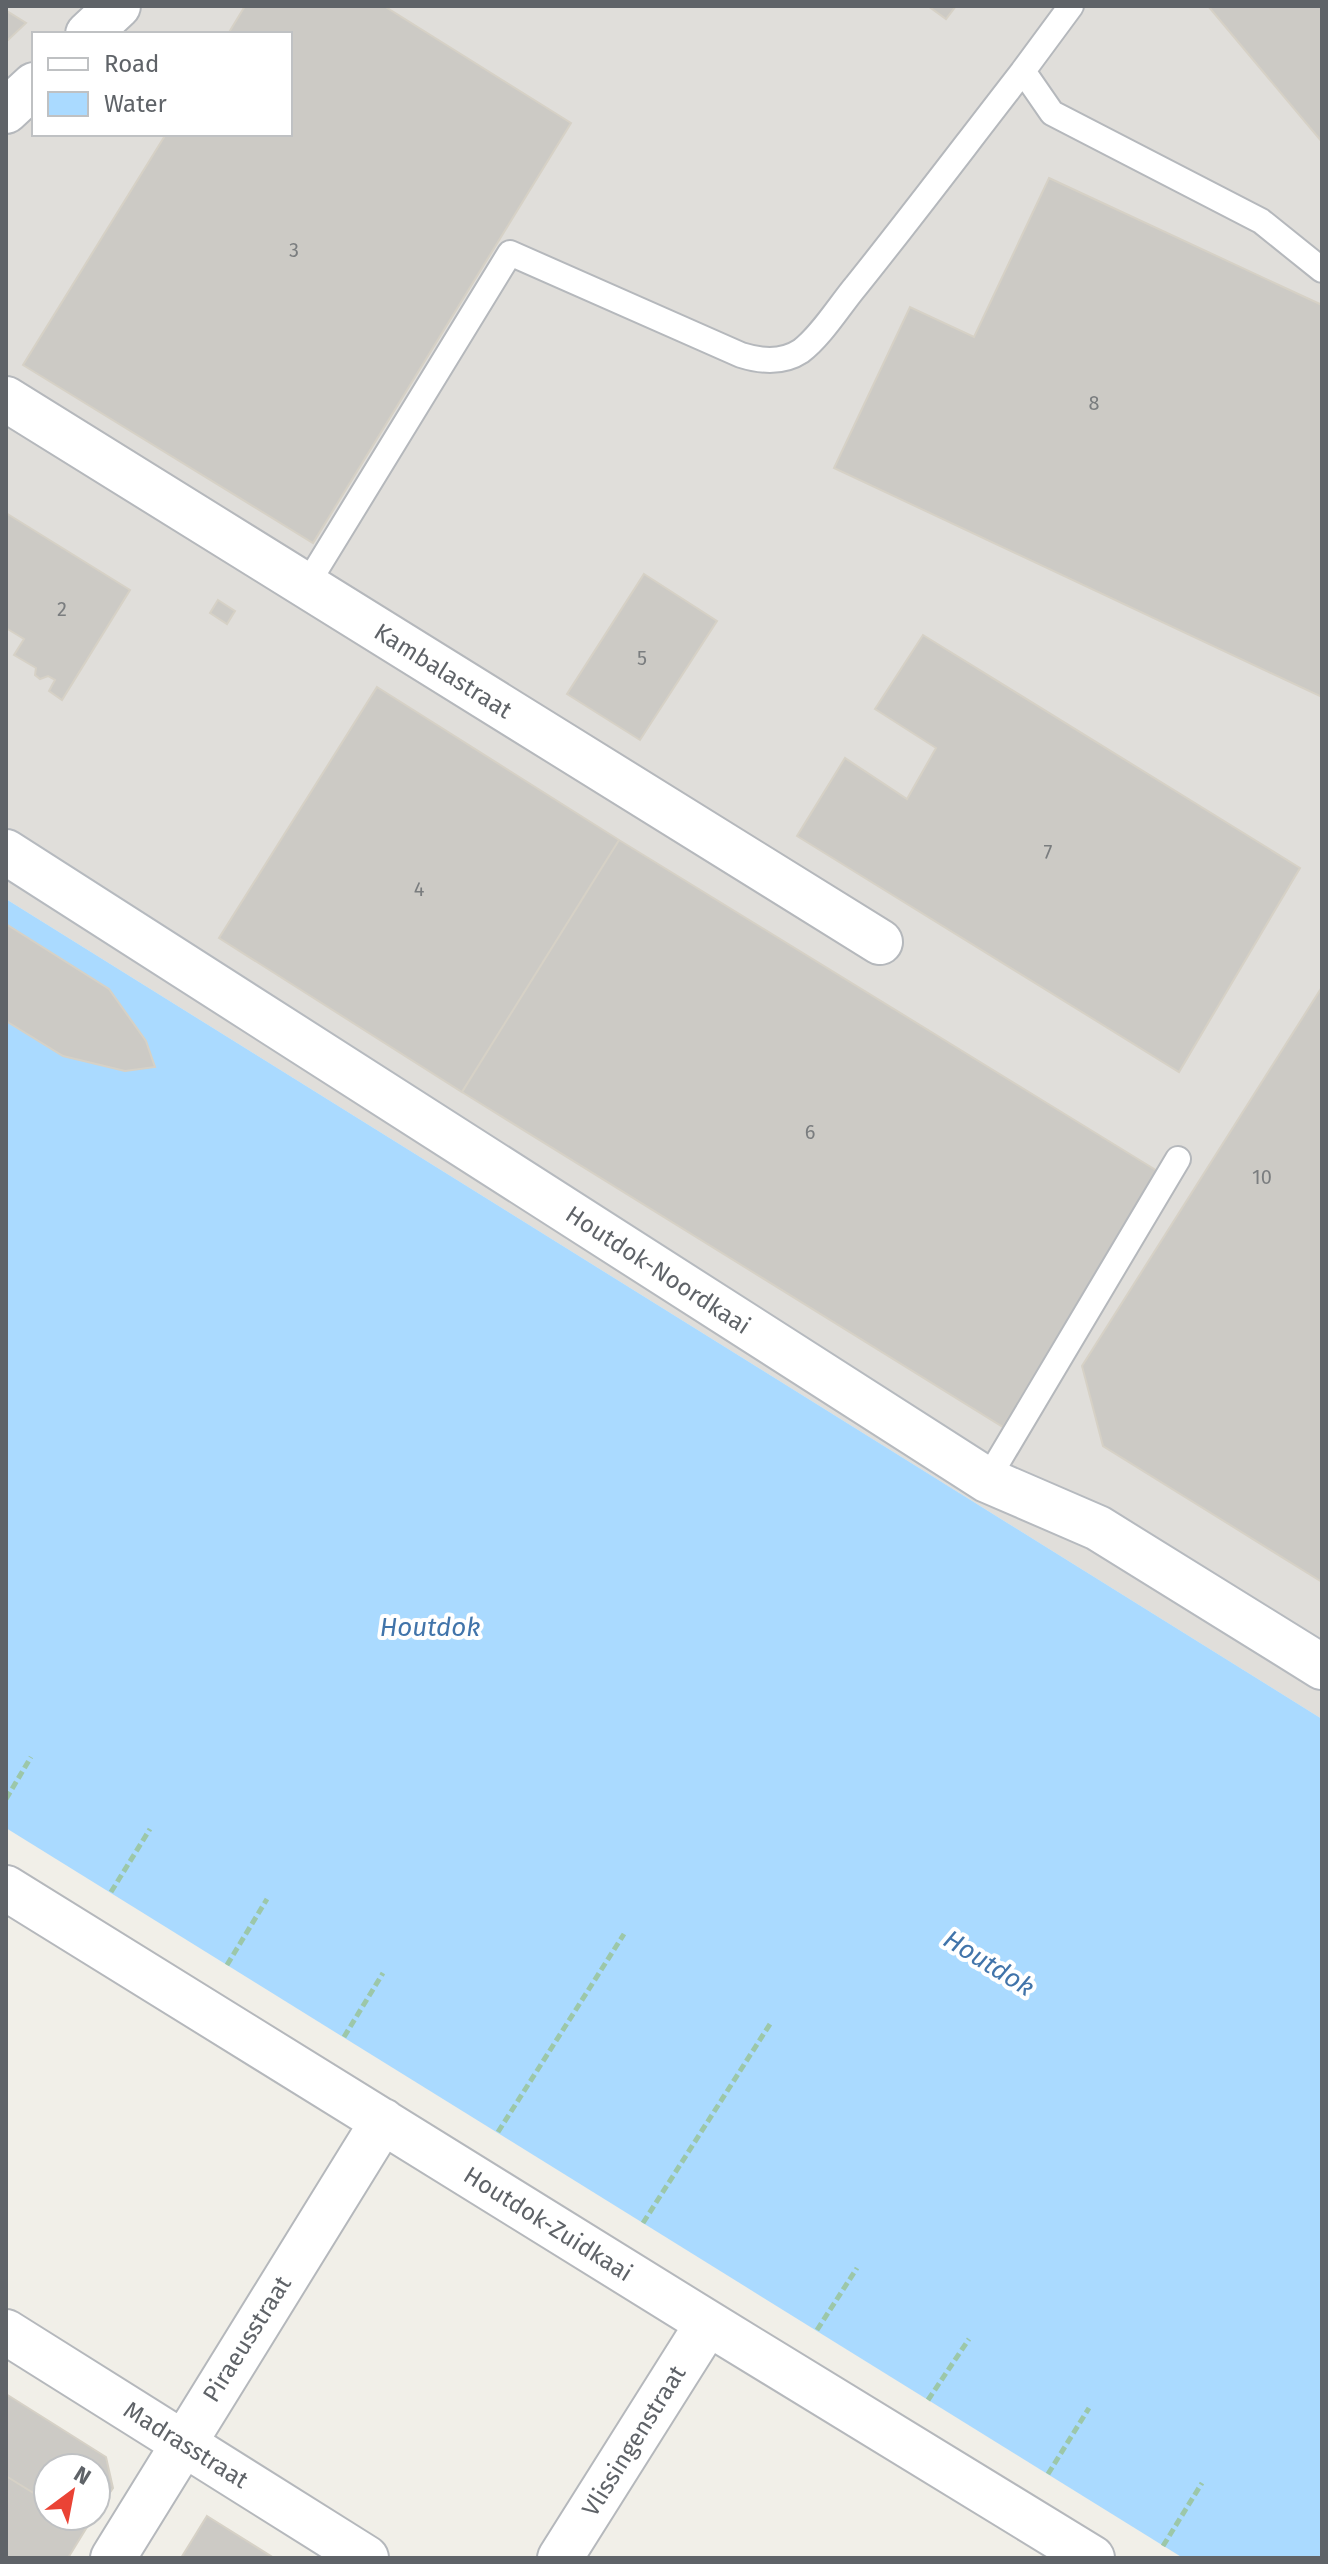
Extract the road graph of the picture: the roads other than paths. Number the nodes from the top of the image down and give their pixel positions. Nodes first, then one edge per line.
1 (118, 6) edge
2 (1071, 6) edge
3 (90, 32) edge
4 (1023, 71) junction
5 (32, 87) edge
6 (6, 111) edge
7 (1322, 270) edge
8 (6, 399) edge
9 (306, 586) junction
10 (6, 852) edge
11 (880, 942) dead end
12 (1178, 1159) dead end
13 (987, 1480) junction
14 (1322, 1667) edge
15 (6, 1888) edge
16 (383, 2121) junction
17 (708, 2323) junction
18 (6, 2332) edge
19 (183, 2443) junction
20 (113, 2558) edge
21 (366, 2558) edge
22 (560, 2558) edge
23 (1092, 2558) edge

1 - 3 street
2 - 4 lane
4 - 7 lane
4 - 9 lane
5 - 6 street
8 - 9 street, Kambalastraat
9 - 11 street, Kambalastraat
10 - 13 street, Houtdok-Noordkaai
12 - 13 lane
13 - 14 street, Houtdok-Noordkaai
15 - 16 street, Houtdok-Zuidkaai
16 - 17 street, Houtdok-Zuidkaai
16 - 19 street, Piraeusstraat
17 - 22 street, Vlissingenstraat
17 - 23 street, Houtdok-Zuidkaai
18 - 19 street, Madrasstraat
19 - 20 street, Piraeusstraat
19 - 21 street, Madrasstraat

